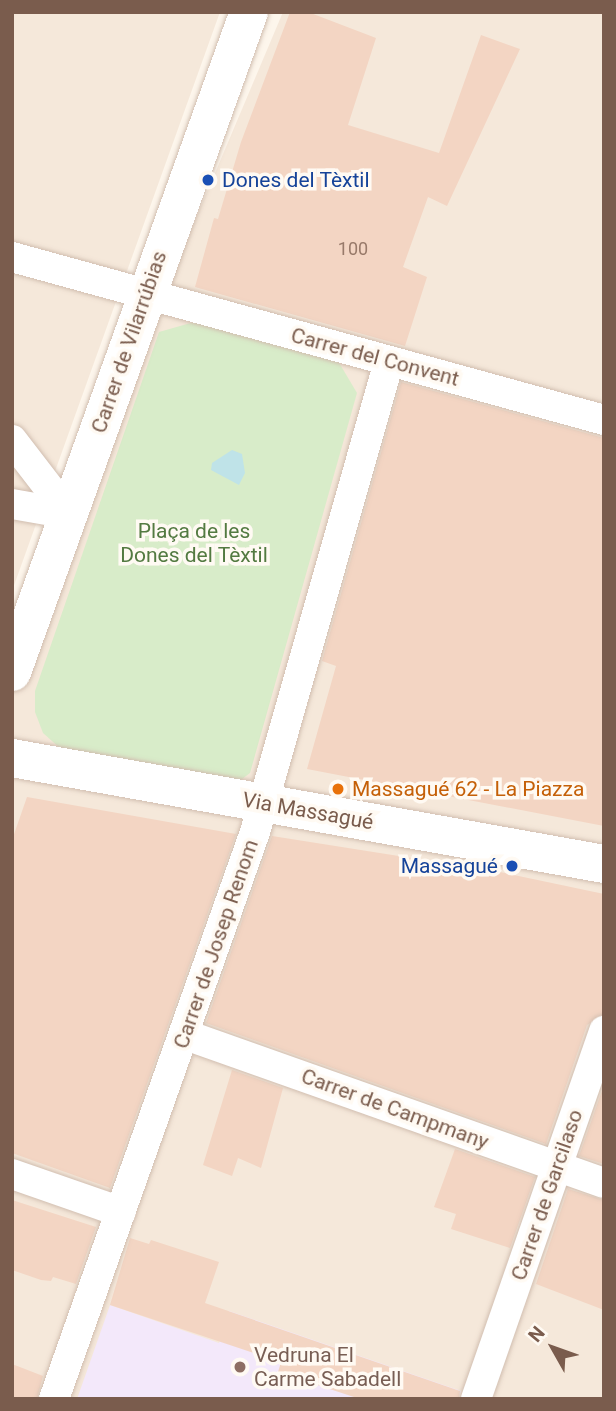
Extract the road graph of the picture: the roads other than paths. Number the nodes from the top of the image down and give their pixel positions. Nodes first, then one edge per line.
1 (249, 12) edge
2 (12, 257) edge
3 (145, 296) junction
4 (389, 361) junction
5 (604, 420) edge
6 (12, 440) edge
7 (12, 503) edge
8 (69, 514) junction
9 (12, 672) edge
10 (12, 758) edge
11 (264, 803) junction
12 (604, 864) edge
13 (604, 1031) edge
14 (186, 1035) junction
15 (557, 1167) junction
16 (12, 1174) edge
17 (604, 1183) edge
18 (121, 1212) junction
19 (54, 1399) edge
20 (476, 1399) edge

1 - 3 main road, Carrer de Vilarrúbias
2 - 3 street, Carrer del Convent
3 - 4 street, Carrer del Convent
3 - 8 main road, Carrer de Vilarrúbias
4 - 5 street, Carrer del Convent
4 - 11 street, Carrer de Josep Renom
6 - 8 street
7 - 8 street
8 - 9 main road, Carrer de Vilarrúbias
10 - 11 main road, Via Massagué
11 - 12 main road, Via Massagué
11 - 14 street, Carrer de Josep Renom
13 - 15 street, Carrer de Garcilaso
14 - 15 street, Carrer de Campmany
14 - 18 street, Carrer de Josep Renom
15 - 17 street, Carrer de Campmany
15 - 20 street, Carrer de Garcilaso
16 - 18 street
18 - 19 street, Carrer de Josep Renom

